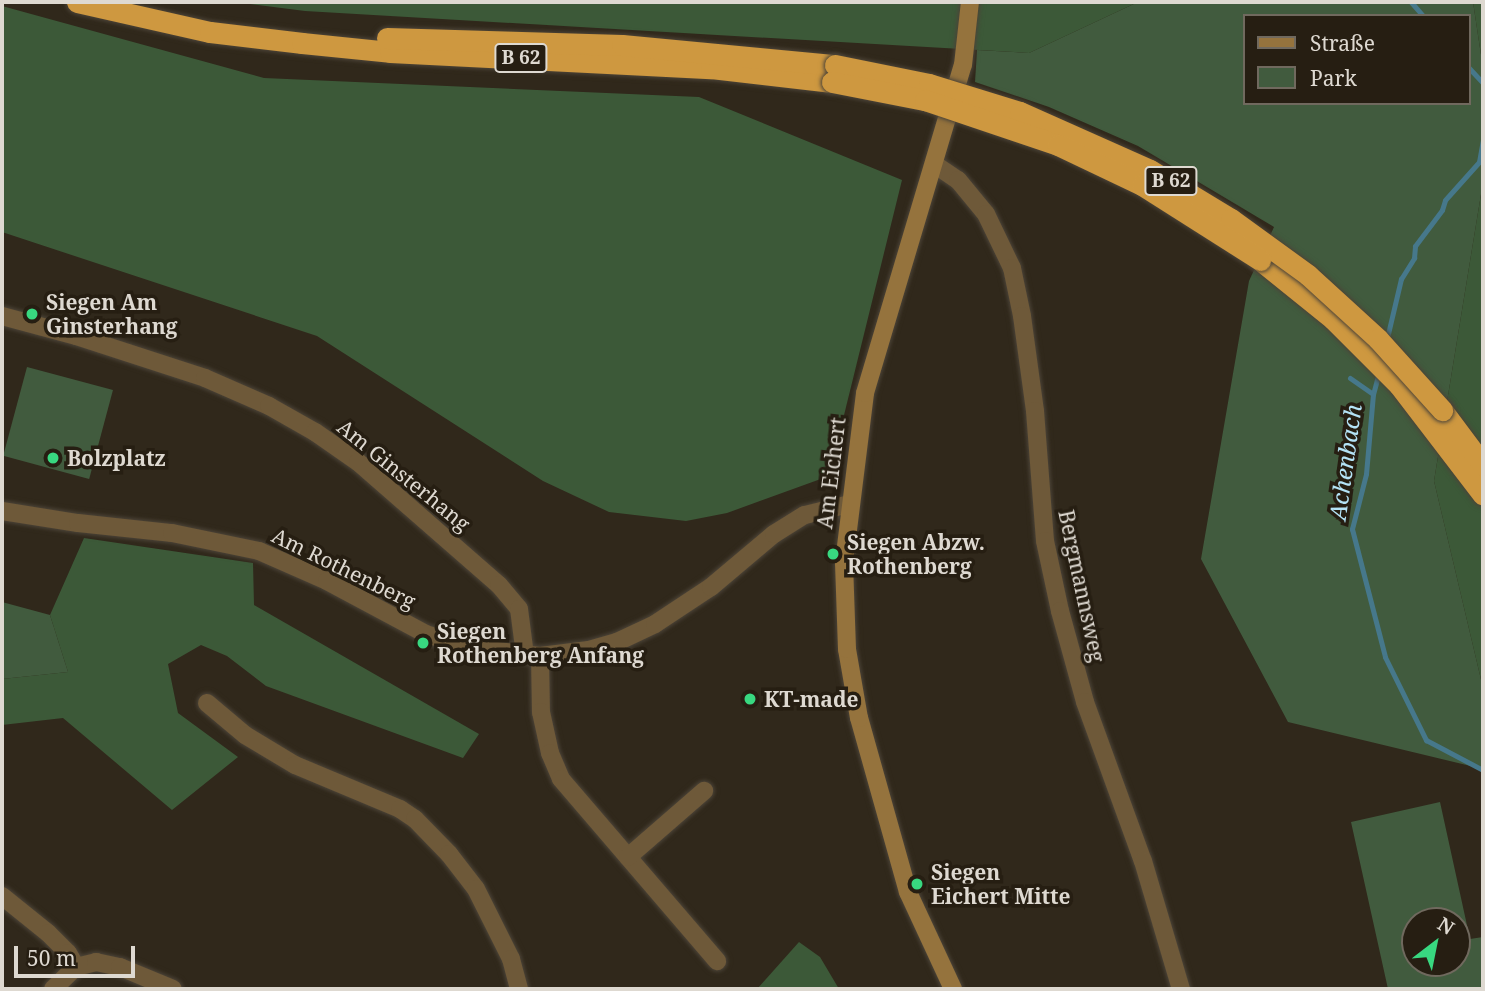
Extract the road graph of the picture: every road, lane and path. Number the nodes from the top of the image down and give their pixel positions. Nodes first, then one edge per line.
1 (77, 2) edge
2 (135, 2) edge
3 (970, 2) edge
4 (834, 74) junction
5 (934, 164) junction
6 (2, 316) edge
7 (1483, 465) edge
8 (1483, 495) edge
9 (849, 504) junction
10 (2, 511) edge
11 (532, 655) junction
12 (207, 703) dead end
13 (704, 791) dead end
14 (628, 857) junction
15 (2, 896) edge
16 (717, 961) dead end
17 (76, 967) junction
18 (53, 989) edge
19 (173, 989) edge
20 (519, 989) edge
21 (953, 989) edge
22 (1181, 989) edge

1 - 4 highway, B 62
2 - 4 highway, B 62
3 - 5 street, Am Eichert
4 - 7 highway, B 62, bridge
4 - 8 highway, B 62, bridge
5 - 9 street, Am Eichert
5 - 22 street, Bergmannsweg
6 - 11 street, Am Ginsterhang
9 - 11 street, Am Rothenberg
9 - 21 street, Am Eichert
10 - 11 street, Am Rothenberg
11 - 14 street
12 - 20 street
13 - 14 street
14 - 16 street
15 - 17 street
17 - 18 street
17 - 19 street

